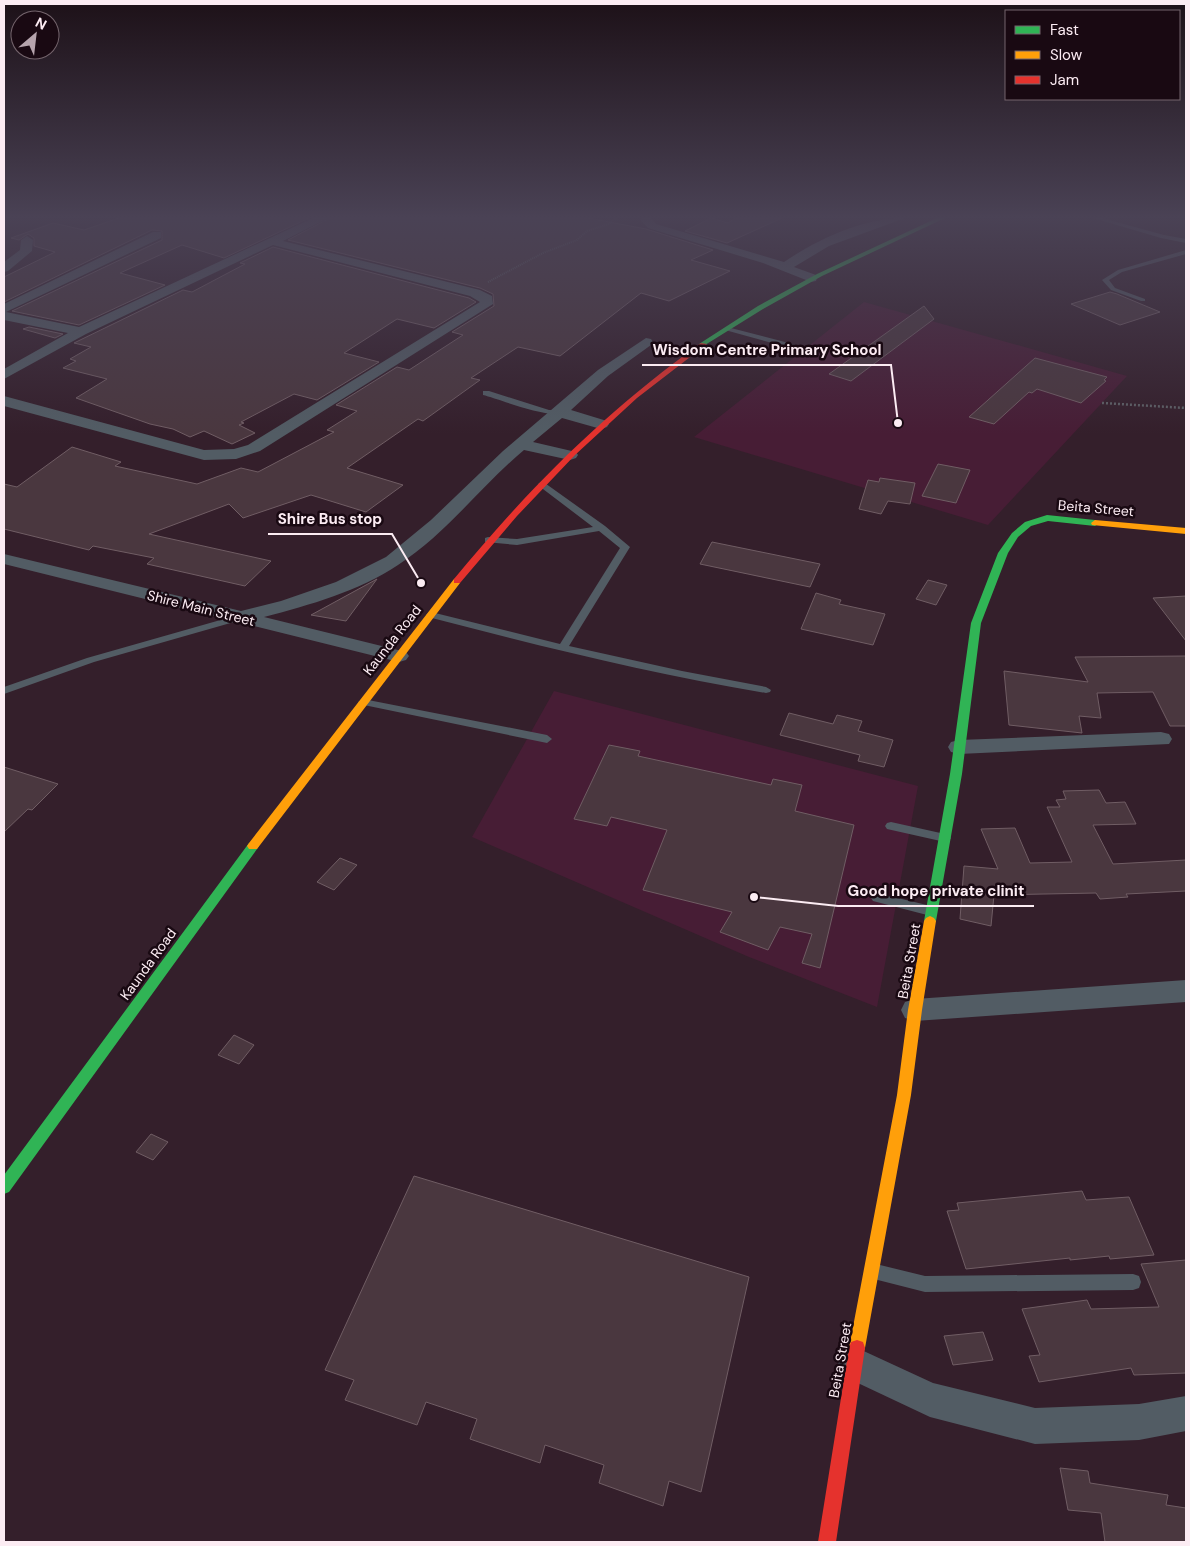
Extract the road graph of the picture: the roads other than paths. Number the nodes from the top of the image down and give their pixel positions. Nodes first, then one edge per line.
1 (43, 290) edge
2 (168, 290) edge
3 (462, 290) edge
4 (791, 290) edge
5 (1116, 290) edge
6 (1143, 300) dead end
7 (4, 309) edge
8 (4, 316) edge
9 (727, 329) junction
10 (81, 332) junction
11 (646, 342) dead end
12 (801, 349) dead end
13 (4, 375) edge
14 (486, 393) dead end
15 (4, 401) edge
16 (560, 412) junction
17 (601, 424) junction
18 (522, 444) junction
19 (570, 454) junction
20 (542, 484) junction
21 (602, 528) junction
22 (1186, 531) edge
23 (488, 540) junction
24 (4, 559) edge
25 (431, 615) junction
26 (238, 618) junction
27 (564, 648) junction
28 (399, 656) junction
29 (766, 690) dead end
30 (4, 692) edge
31 (363, 702) junction
32 (547, 739) dead end
33 (1161, 739) dead end
34 (959, 747) junction
35 (891, 826) dead end
36 (945, 838) junction
37 (877, 898) dead end
38 (932, 911) junction
39 (1186, 990) edge
40 (915, 1010) junction
41 (4, 1187) edge
42 (872, 1271) junction
43 (1133, 1282) dead end
44 (855, 1364) junction
45 (1186, 1414) edge
46 (827, 1542) edge

1 - 7 street
2 - 10 street
3 - 15 street
4 - 9 main road, Kaunda Road
5 - 6 lane
8 - 10 street
9 - 12 lane
9 - 17 main road, Kaunda Road
10 - 13 street
11 - 16 street
14 - 16 lane
16 - 17 street
16 - 18 street
17 - 19 main road, Kaunda Road
18 - 19 street
18 - 26 street
19 - 20 main road, Kaunda Road
20 - 21 lane
20 - 23 main road, Kaunda Road
21 - 23 lane
21 - 27 lane
22 - 34 main road, Beita Street
23 - 25 main road, Kaunda Road
24 - 26 street, Shire Main Street
25 - 27 lane
25 - 28 main road, Kaunda Road
26 - 28 street, Shire Main Street
26 - 30 lane
27 - 29 lane
28 - 31 main road, Kaunda Road
31 - 32 lane
31 - 41 main road, Kaunda Road
33 - 34 street
34 - 36 main road, Beita Street
35 - 36 lane
36 - 38 main road, Beita Street
37 - 38 lane
38 - 40 main road, Beita Street
39 - 40 street
40 - 42 main road, Beita Street
42 - 43 lane
42 - 44 main road, Beita Street
44 - 45 street
44 - 46 main road, Beita Street

